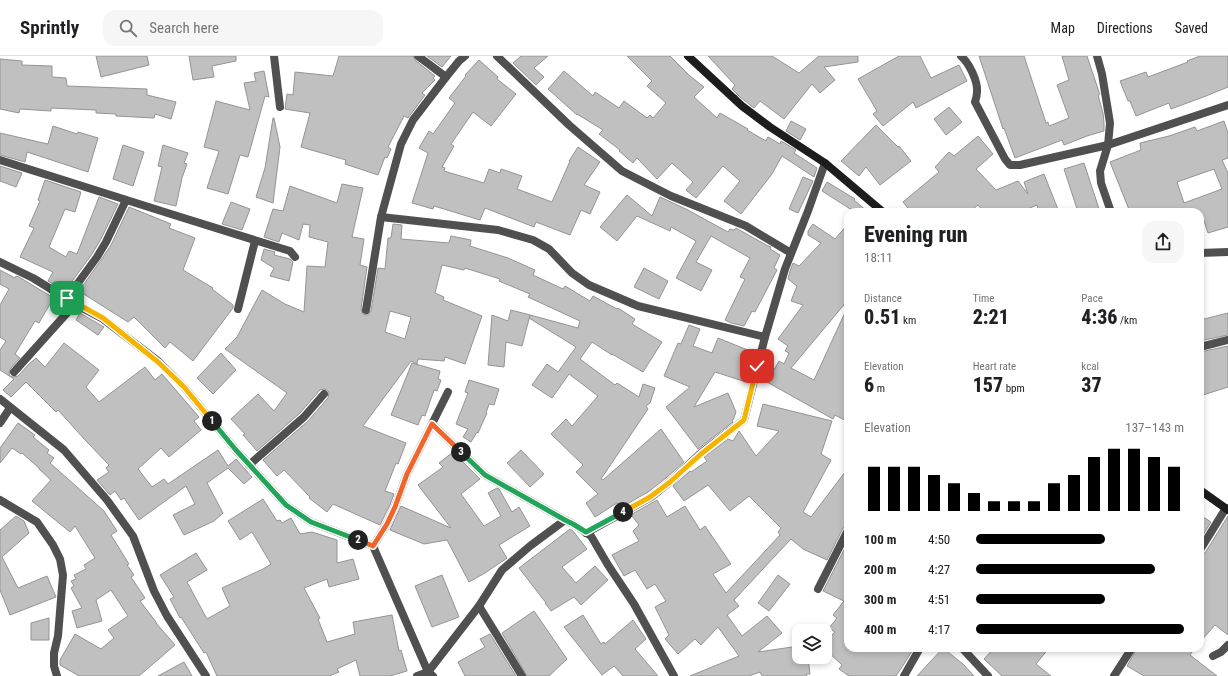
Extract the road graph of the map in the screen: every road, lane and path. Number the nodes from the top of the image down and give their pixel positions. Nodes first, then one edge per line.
1 (274, 56) edge
2 (418, 56) edge
3 (465, 56) edge
4 (497, 56) edge
5 (688, 56) edge
6 (961, 56) edge
7 (1097, 56) edge
8 (446, 77) junction
9 (1228, 105) edge
10 (280, 107) dead end
11 (1108, 145) junction
12 (0, 160) edge
13 (825, 163) junction
14 (126, 200) junction
15 (878, 208) edge
16 (1109, 208) edge
17 (381, 217) junction
18 (255, 241) junction
19 (1228, 252) edge
20 (791, 253) junction
21 (1204, 253) edge
22 (295, 257) dead end
23 (0, 262) edge
24 (67, 298) junction
25 (75, 304) junction
26 (238, 309) dead end
27 (366, 310) dead end
28 (765, 337) junction
29 (1228, 340) edge
30 (1204, 346) edge
31 (14, 372) dead end
32 (448, 392) dead end
33 (324, 394) dead end
34 (0, 399) edge
35 (10, 408) junction
36 (0, 423) edge
37 (432, 424) junction
38 (249, 465) junction
39 (1204, 493) edge
40 (0, 500) edge
41 (1227, 509) edge
42 (565, 520) junction
43 (586, 532) junction
44 (844, 538) edge
45 (1204, 544) edge
46 (373, 546) junction
47 (818, 590) dead end
48 (479, 606) junction
49 (1228, 645) edge
50 (918, 652) edge
51 (966, 652) edge
52 (1129, 652) edge
53 (1213, 656) dead end
54 (431, 674) edge
55 (57, 676) edge
56 (206, 676) edge
57 (417, 676) edge
58 (522, 676) edge
59 (674, 676) edge
60 (904, 676) edge
61 (988, 676) edge
62 (1114, 676) edge

1 - 10 street
2 - 8 street
3 - 8 street
4 - 20 street
5 - 13 street
6 - 11 street
7 - 11 street
8 - 17 street
9 - 11 street
11 - 16 street
12 - 14 street
13 - 15 street
13 - 20 street
14 - 18 street
14 - 24 street
17 - 27 street
17 - 28 street
18 - 22 street
18 - 26 street
19 - 21 street
20 - 28 street
23 - 24 street
24 - 25 street
25 - 31 street
25 - 38 street
28 - 43 street
29 - 30 street
32 - 37 street
33 - 38 street
34 - 35 street
35 - 36 street
35 - 56 street
37 - 42 street
37 - 46 street
38 - 46 street
39 - 41 street
40 - 55 street
41 - 45 street
42 - 43 street
42 - 48 street
43 - 59 street
44 - 47 street
46 - 54 street
48 - 54 street
48 - 58 street
49 - 53 street
50 - 60 street
51 - 61 street
52 - 62 street
54 - 57 street

